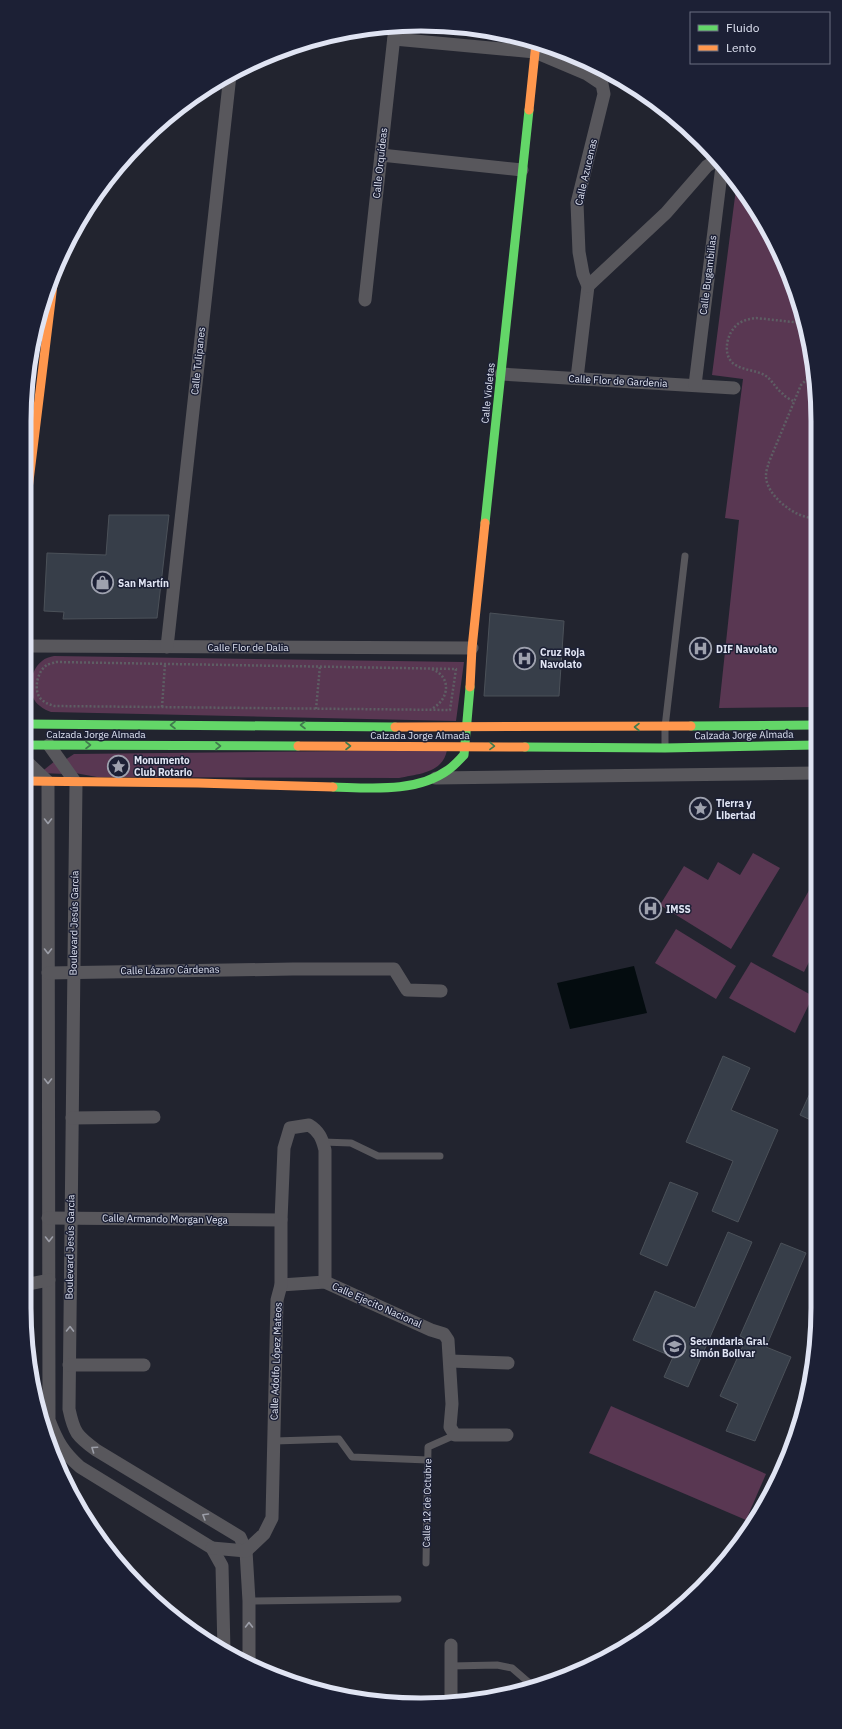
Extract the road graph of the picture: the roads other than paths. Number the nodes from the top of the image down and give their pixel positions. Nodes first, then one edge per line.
1 (394, 33) edge
2 (533, 48) edge
3 (536, 48) edge
4 (540, 50) edge
5 (229, 81) edge
6 (381, 155) junction
7 (713, 163) edge
8 (522, 170) junction
9 (721, 173) edge
10 (588, 286) junction
11 (51, 298) edge
12 (365, 300) dead end
13 (501, 374) junction
14 (577, 378) junction
15 (695, 385) junction
16 (734, 388) dead end
17 (31, 465) edge
18 (685, 556) dead end
19 (31, 646) edge
20 (167, 647) junction
21 (472, 648) junction
22 (31, 722) edge
23 (811, 725) edge
24 (31, 727) edge
25 (468, 727) junction
26 (665, 727) junction
27 (31, 745) edge
28 (49, 745) junction
29 (811, 745) edge
30 (465, 746) junction
31 (665, 748) junction
32 (31, 766) edge
33 (811, 773) edge
34 (434, 778) junction
35 (31, 782) edge
36 (48, 782) junction
37 (76, 782) junction
38 (73, 972) junction
39 (48, 973) junction
40 (441, 991) dead end
41 (154, 1117) dead end
42 (72, 1118) junction
43 (323, 1142) junction
44 (440, 1156) dead end
45 (48, 1218) junction
46 (71, 1218) junction
47 (281, 1220) junction
48 (49, 1280) junction
49 (325, 1282) junction
50 (31, 1284) edge
51 (281, 1285) junction
52 (450, 1361) junction
53 (508, 1363) dead end
54 (69, 1365) junction
55 (144, 1365) dead end
56 (49, 1424) edge
57 (72, 1426) junction
58 (52, 1433) edge
59 (455, 1435) junction
60 (507, 1435) dead end
61 (55, 1441) edge
62 (274, 1441) junction
63 (428, 1460) junction
64 (212, 1548) junction
65 (246, 1551) junction
66 (426, 1563) dead end
67 (398, 1599) dead end
68 (249, 1601) junction
69 (224, 1645) edge
70 (451, 1645) dead end
71 (249, 1658) edge
72 (451, 1666) junction
73 (529, 1683) edge
74 (450, 1697) edge

1 - 2 street
1 - 6 street, Calle Orquídeas
3 - 8 street, Calle Violetas
4 - 10 street, Calle Azucenas
5 - 20 street, Calle Tulipanes
6 - 8 street
6 - 12 street, Calle Orquídeas
7 - 10 street
8 - 13 street, Calle Violetas
9 - 15 street, Calle Bugambilias
10 - 14 street, Calle Azucenas
11 - 17 street
13 - 14 street, Calle Flor de Gardenia
13 - 21 street, Calle Violetas
14 - 15 street, Calle Flor de Gardenia
15 - 16 street, Calle Flor de Gardenia
18 - 26 lane
19 - 20 street, Calle Flor de Dalia
20 - 21 street, Calle Flor de Dalia
21 - 25 street, Calle Violetas
25 -> 22 street, Calzada Jorge Almada
23 - 26 street, Calzada Jorge Almada
24 - 28 street
26 -> 25 street, Calzada Jorge Almada
25 - 30 street, Calle Violetas
26 - 31 lane
27 - 28 street, Calzada Jorge Almada
28 -> 30 street, Calzada Jorge Almada
28 - 37 street
29 - 31 street, Calzada Jorge Almada
30 -> 31 street, Calzada Jorge Almada
30 - 34 street, Calle Violetas
32 - 36 street
33 - 34 street
34 - 37 street, Calle Violetas
35 - 36 street, Calle Violetas
36 - 37 street, Calle Violetas
36 -> 39 street, Boulevard Jesús García
37 - 38 street, Boulevard Jesús García
38 - 39 street, Calle Lázaro Cárdenas
38 - 40 street, Calle Lázaro Cárdenas
38 - 42 street, Boulevard Jesús García
39 -> 45 street, Boulevard Jesús García
41 - 42 street
42 - 46 street, Boulevard Jesús García
43 - 44 lane
43 - 47 street, Calle Adolfo López Mateos
43 - 49 street
45 - 46 street, Calle Armando Morgan Vega
45 -> 48 street, Boulevard Jesús García
46 - 47 street, Calle Armando Morgan Vega
54 -> 46 street, Boulevard Jesús García
47 - 51 street, Calle Adolfo López Mateos
48 - 50 street
48 - 56 street, Boulevard Jesús García
49 - 51 street, Calle Ejecito Nacional
49 - 52 street, Calle Ejecito Nacional
51 - 62 street, Calle Adolfo López Mateos
52 - 53 street
52 - 59 street
54 - 55 street
54 - 57 street, Boulevard Jesús García
57 - 58 street
65 -> 57 street, Boulevard Jesús García
59 - 60 street
59 - 63 lane, Calle 12 de Octubre
61 - 64 street, Boulevard Jesús García
62 - 63 lane
62 - 65 street, Calle Adolfo López Mateos
63 - 66 lane, Calle 12 de Octubre
64 - 65 street
64 - 69 street, Boulevard Jesús García
65 - 68 street, Boulevard Jesús García
67 - 68 lane
71 -> 68 street, Boulevard Jesús García
70 - 72 street
72 - 73 lane
72 - 74 street

